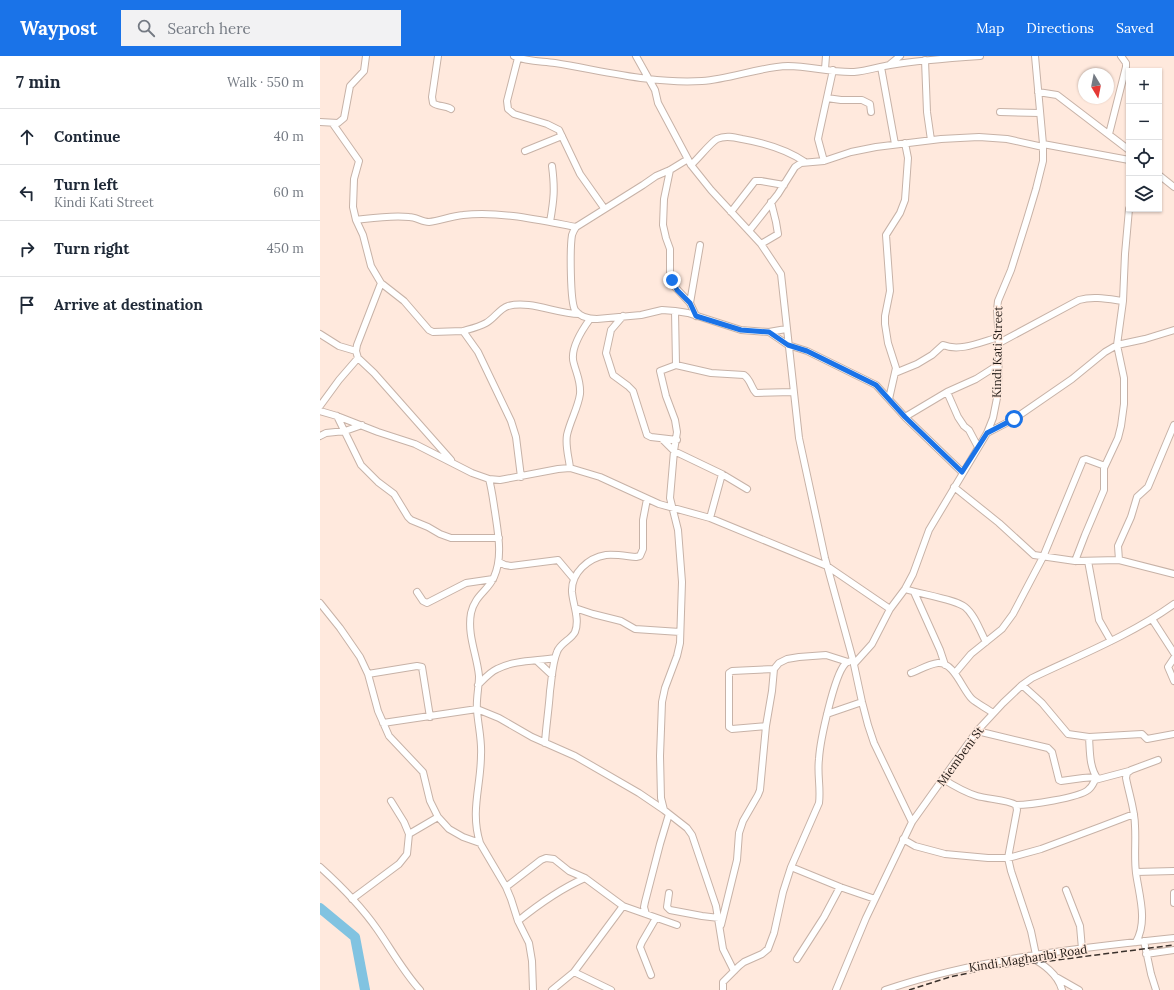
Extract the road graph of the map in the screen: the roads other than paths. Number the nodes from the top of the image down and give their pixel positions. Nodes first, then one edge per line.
1 (366, 56) edge
2 (438, 56) edge
3 (553, 56) edge
4 (636, 56) edge
5 (826, 56) edge
6 (900, 56) edge
7 (980, 56) edge
8 (1035, 56) edge
9 (1121, 56) edge
10 (516, 57) edge
11 (925, 60) junction
12 (555, 63) junction
13 (890, 65) junction
14 (881, 67) junction
15 (825, 69) junction
16 (833, 70) junction
17 (648, 79) junction
18 (1038, 92) junction
19 (827, 98) junction
20 (451, 109) dead end
21 (871, 112) dead end
22 (1000, 112) dead end
23 (1040, 113) junction
24 (320, 122) edge
25 (333, 124) junction
26 (1108, 134) junction
27 (562, 136) junction
28 (931, 140) junction
29 (905, 143) junction
30 (895, 144) junction
31 (1043, 145) junction
32 (1126, 148) edge
33 (525, 151) dead end
34 (1126, 159) edge
35 (824, 161) junction
36 (690, 162) junction
37 (805, 162) junction
38 (552, 166) dead end
39 (670, 170) junction
40 (1160, 176) edge
41 (784, 185) junction
42 (1174, 187) edge
43 (771, 202) junction
44 (604, 208) junction
45 (731, 212) junction
46 (1129, 212) edge
47 (356, 220) junction
48 (550, 222) junction
49 (576, 227) junction
50 (749, 231) junction
51 (762, 244) junction
52 (700, 245) dead end
53 (381, 283) junction
54 (689, 301) junction
55 (1123, 301) junction
56 (678, 311) junction
57 (579, 314) junction
58 (623, 316) junction
59 (696, 316) junction
60 (590, 319) junction
61 (786, 329) junction
62 (1174, 330) edge
63 (463, 331) junction
64 (769, 332) junction
65 (320, 334) edge
66 (999, 340) junction
67 (788, 345) junction
68 (1117, 345) junction
69 (356, 351) junction
70 (358, 358) junction
71 (676, 365) junction
72 (998, 365) junction
73 (895, 373) junction
74 (793, 392) junction
75 (947, 392) junction
76 (889, 399) junction
77 (320, 406) edge
78 (320, 411) edge
79 (337, 416) junction
80 (905, 417) junction
81 (362, 425) junction
82 (1174, 425) edge
83 (345, 431) junction
84 (987, 433) junction
85 (320, 436) edge
86 (662, 439) junction
87 (676, 440) junction
88 (978, 447) junction
89 (674, 451) junction
90 (453, 463) junction
91 (1105, 466) junction
92 (570, 468) junction
93 (962, 472) junction
94 (722, 474) junction
95 (521, 477) junction
96 (489, 479) junction
97 (954, 487) junction
98 (747, 489) dead end
99 (647, 499) junction
100 (672, 508) junction
101 (710, 518) junction
102 (499, 538) junction
103 (1043, 557) junction
104 (1118, 560) junction
105 (1075, 561) junction
106 (1088, 561) junction
107 (499, 562) junction
108 (827, 566) junction
109 (1174, 574) edge
110 (574, 579) junction
111 (493, 580) junction
112 (905, 589) junction
113 (417, 592) dead end
114 (914, 592) junction
115 (320, 603) edge
116 (1174, 604) edge
117 (575, 608) junction
118 (890, 609) junction
119 (1152, 619) junction
120 (680, 632) junction
121 (1110, 641) junction
122 (986, 642) junction
123 (1174, 652) edge
124 (555, 658) junction
125 (1174, 658) edge
126 (537, 661) junction
127 (852, 662) junction
128 (945, 665) junction
129 (774, 669) junction
130 (911, 673) dead end
131 (955, 673) junction
132 (368, 674) junction
133 (552, 675) junction
134 (1174, 681) edge
135 (478, 685) junction
136 (1022, 685) junction
137 (862, 702) junction
138 (477, 709) junction
139 (993, 713) junction
140 (827, 714) junction
141 (430, 716) junction
142 (383, 724) junction
143 (766, 726) junction
144 (977, 731) junction
145 (1174, 734) edge
146 (1089, 737) junction
147 (544, 743) junction
148 (1158, 760) dead end
149 (1130, 770) junction
150 (1097, 778) junction
151 (943, 779) junction
152 (391, 801) dead end
153 (1016, 805) junction
154 (666, 812) junction
155 (1134, 814) junction
156 (438, 817) junction
157 (912, 822) junction
158 (409, 834) junction
159 (903, 839) junction
160 (480, 843) junction
161 (1008, 858) junction
162 (320, 867) edge
163 (791, 867) junction
164 (1174, 871) edge
165 (1136, 872) junction
166 (585, 878) junction
167 (506, 887) junction
168 (840, 887) junction
169 (1066, 890) dead end
170 (1174, 892) edge
171 (669, 893) dead end
172 (352, 899) junction
173 (875, 899) junction
174 (1174, 903) edge
175 (623, 906) junction
176 (646, 914) junction
177 (656, 918) junction
178 (719, 918) junction
179 (518, 921) junction
180 (677, 925) dead end
181 (720, 928) junction
182 (1174, 938) edge
183 (1144, 941) junction
184 (1136, 942) junction
185 (1082, 949) junction
186 (1174, 950) edge
187 (1146, 954) junction
188 (1036, 955) junction
189 (1030, 956) junction
190 (797, 960) dead end
191 (734, 971) junction
192 (574, 972) junction
193 (651, 975) dead end
194 (1058, 978) junction
195 (420, 990) edge
196 (533, 990) edge
197 (552, 990) edge
198 (610, 990) edge
199 (722, 990) edge
200 (836, 990) edge
201 (885, 990) edge
202 (1062, 990) edge
203 (1079, 990) edge
204 (1156, 990) edge

1 - 25 street
2 - 20 street
3 - 12 street
4 - 17 street
5 - 15 street
6 - 13 street
7 - 11 street
8 - 18 street, Kindi Kati Street
9 - 26 street
10 - 12 street
10 - 27 street
11 - 13 street
11 - 28 street
12 - 17 street
13 - 14 street
14 - 16 street
14 - 30 street
15 - 16 street
15 - 17 street
16 - 19 street
17 - 36 street
18 - 23 street, Kindi Kati Street
18 - 26 street
19 - 21 street
19 - 35 street
22 - 23 street
23 - 31 street, Kindi Kati Street
24 - 25 street
25 - 47 street
26 - 32 street
27 - 33 street
27 - 44 street
28 - 29 street
28 - 31 street
29 - 30 street
29 - 73 street
30 - 35 street
31 - 34 street
31 - 66 street, Kindi Kati Street
35 - 37 street
36 - 37 street
36 - 39 street
36 - 45 street
37 - 41 street
38 - 48 street
39 - 44 street
39 - 54 street
40 - 42 street
41 - 43 street
41 - 45 street
43 - 50 street
43 - 51 street
44 - 49 street
45 - 50 street
46 - 55 street
47 - 48 street
47 - 53 street
48 - 49 street
49 - 57 street
50 - 51 street
51 - 61 street
52 - 54 street
53 - 63 street
53 - 69 street
54 - 56 street
54 - 59 street
55 - 66 street
55 - 68 street
56 - 58 street
56 - 59 street
56 - 71 street
57 - 60 street
57 - 63 street
58 - 60 street
58 - 86 street
59 - 64 street
60 - 92 street
61 - 64 street
61 - 67 street
62 - 68 street
63 - 95 street
64 - 67 street
65 - 69 street
66 - 72 street, Kindi Kati Street
66 - 73 street
67 - 74 street
67 - 76 street
68 - 84 street
68 - 91 street
69 - 70 street
70 - 77 street
70 - 90 street
71 - 74 street
71 - 87 street
72 - 75 street
72 - 84 street, Kindi Kati Street
73 - 76 street
74 - 108 street
75 - 80 street
75 - 88 street
76 - 80 street
78 - 79 street
79 - 81 street
79 - 83 street
80 - 93 street
81 - 83 street
81 - 90 street
82 - 104 street
83 - 85 street
83 - 102 street
84 - 88 street, Kindi Kati Street
86 - 87 street
86 - 89 street
87 - 89 street
88 - 93 street, Kindi Kati Street
89 - 94 street
89 - 100 street
90 - 96 street
91 - 103 street
91 - 105 street
92 - 95 street
92 - 99 street
93 - 97 street, Kindi Kati Street
94 - 98 street
94 - 101 street
95 - 96 street
96 - 102 street
97 - 103 street
97 - 112 street, Kindi Kati Street
99 - 100 street
99 - 110 street
100 - 101 street
100 - 120 street
101 - 108 street
102 - 107 street
103 - 105 street
103 - 122 street
104 - 106 street
104 - 109 street
105 - 106 street
106 - 121 street
107 - 110 street
107 - 111 street
108 - 118 street
108 - 127 street
110 - 117 street
111 - 113 street
111 - 135 street
112 - 114 street
112 - 118 street, Kindi Kati Street
114 - 122 street
114 - 128 street
115 - 132 street
116 - 119 street, Miembeni St
117 - 120 street
117 - 124 street
118 - 127 street, Kindi Kati Street
119 - 121 street, Miembeni St
119 - 123 street
120 - 154 street
121 - 136 street, Miembeni St
122 - 131 street
124 - 126 street
124 - 133 street
125 - 134 street
126 - 133 street
126 - 135 street
127 - 129 street
127 - 137 street
127 - 140 street, Kindi Kati Street
128 - 130 street
128 - 131 street
129 - 143 street
129 - 143 street
131 - 139 street
132 - 141 street
132 - 142 street
133 - 147 street
135 - 138 street
136 - 139 street, Miembeni St
136 - 146 street
137 - 140 street
137 - 157 street
138 - 141 street
138 - 147 street
138 - 160 street
139 - 144 street, Miembeni St
140 - 163 street, Kindi Kati Street
141 - 142 street
142 - 156 street
143 - 181 street
144 - 150 street
144 - 151 street, Miembeni St
145 - 146 street
146 - 150 street
147 - 154 street
148 - 149 street
149 - 150 street
149 - 155 street
150 - 153 street
151 - 153 street
151 - 157 street, Miembeni St
152 - 158 street
153 - 161 street
154 - 176 street
154 - 178 street
155 - 161 street
155 - 165 street
156 - 158 street
156 - 160 street
157 - 159 street, Miembeni St
158 - 172 street
159 - 161 street
159 - 173 street, Miembeni St
160 - 167 street
161 - 188 street
162 - 172 street
163 - 168 street
163 - 191 street, Kindi Kati Street
164 - 165 street
165 - 184 street
166 - 167 street
166 - 175 street
166 - 179 street
167 - 179 street
168 - 173 street
168 - 190 street
169 - 185 street
170 - 174 street
171 - 178 street
172 - 195 street
173 - 200 street, Miembeni St
175 - 176 street
175 - 192 street
176 - 177 street
177 - 180 street
177 - 193 street
178 - 181 street
179 - 196 street
181 - 191 street
182 - 183 street, Kindi Magharibi Road
183 - 184 street, Kindi Magharibi Road
183 - 187 street
184 - 185 street, Kindi Magharibi Road
185 - 188 street, Kindi Magharibi Road
186 - 187 street
187 - 204 street
188 - 189 street, Kindi Magharibi Road
189 - 194 street
189 - 201 street, Kindi Magharibi Road
191 - 199 street, Kindi Kati Street
192 - 197 street
192 - 198 street
194 - 202 street
194 - 203 street

